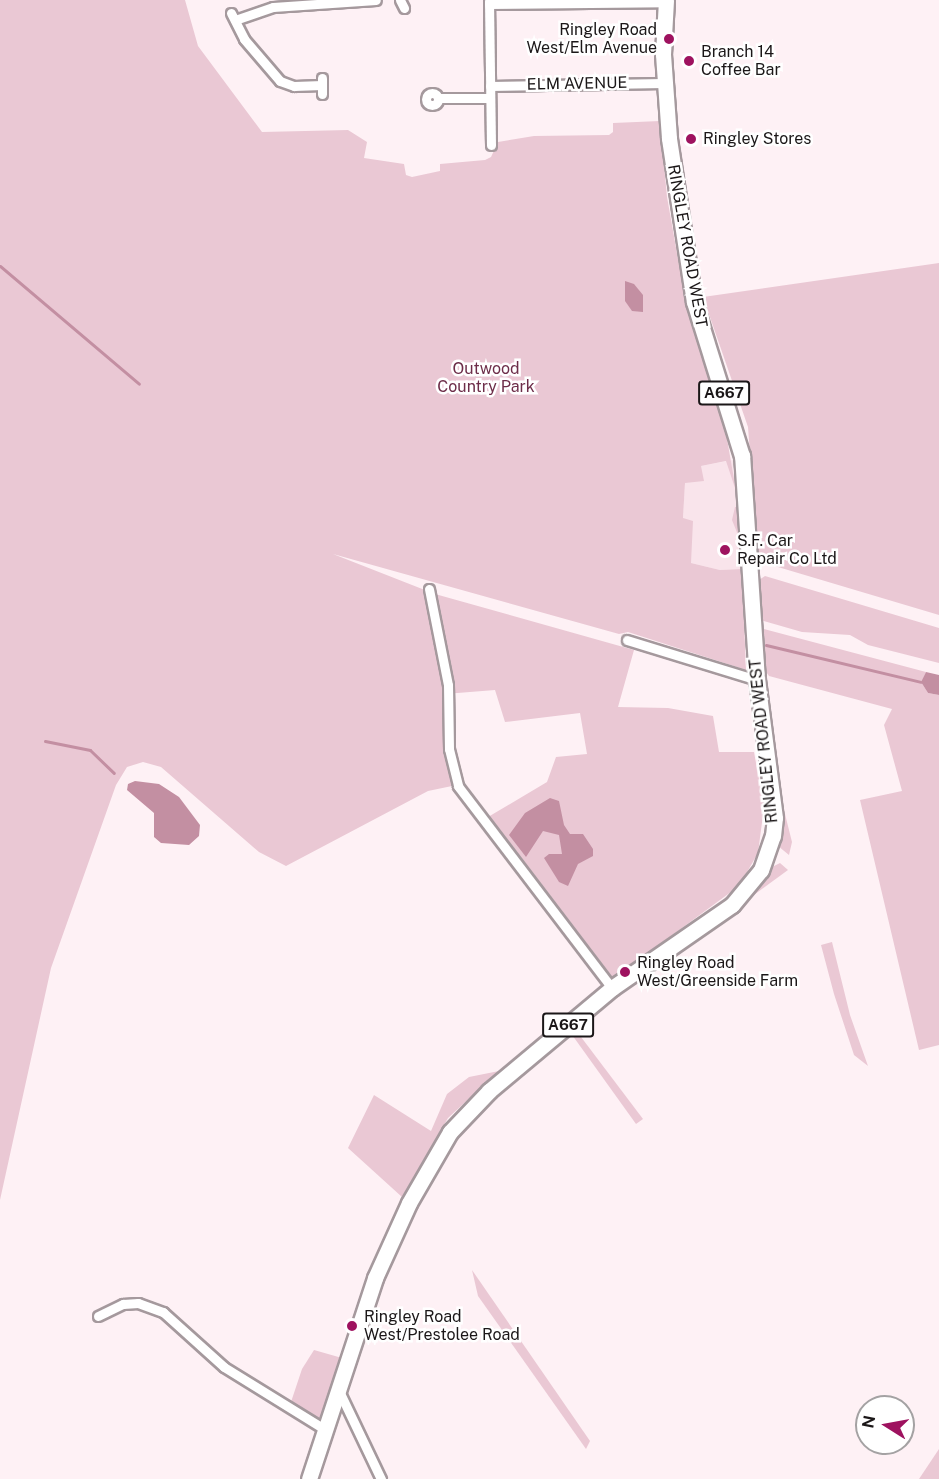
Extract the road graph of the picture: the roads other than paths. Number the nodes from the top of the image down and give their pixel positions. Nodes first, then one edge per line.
1 (376, 0) edge
2 (338, 1) edge
3 (666, 1) edge
4 (489, 2) edge
5 (664, 83) junction
6 (322, 86) dead end
7 (490, 86) junction
8 (439, 98) dead end
9 (490, 98) junction
10 (491, 145) dead end
11 (429, 589) dead end
12 (627, 640) dead end
13 (757, 680) junction
14 (612, 988) junction
15 (98, 1316) dead end
16 (339, 1391) junction
17 (326, 1430) junction
18 (309, 1479) edge
19 (381, 1479) edge

1 - 2 street
2 - 6 street
3 - 4 street
3 - 5 main road, RINGLEY ROAD WEST / A667
4 - 7 street
5 - 7 street, ELM AVENUE
5 - 13 main road, RINGLEY ROAD WEST / A667
7 - 9 street
8 - 9 street
9 - 10 street
11 - 14 street
12 - 13 street
13 - 14 main road, RINGLEY ROAD WEST / A667
14 - 16 main road, RINGLEY ROAD WEST / A667
15 - 17 street
16 - 17 main road, A667
16 - 19 street
17 - 18 main road, A667

